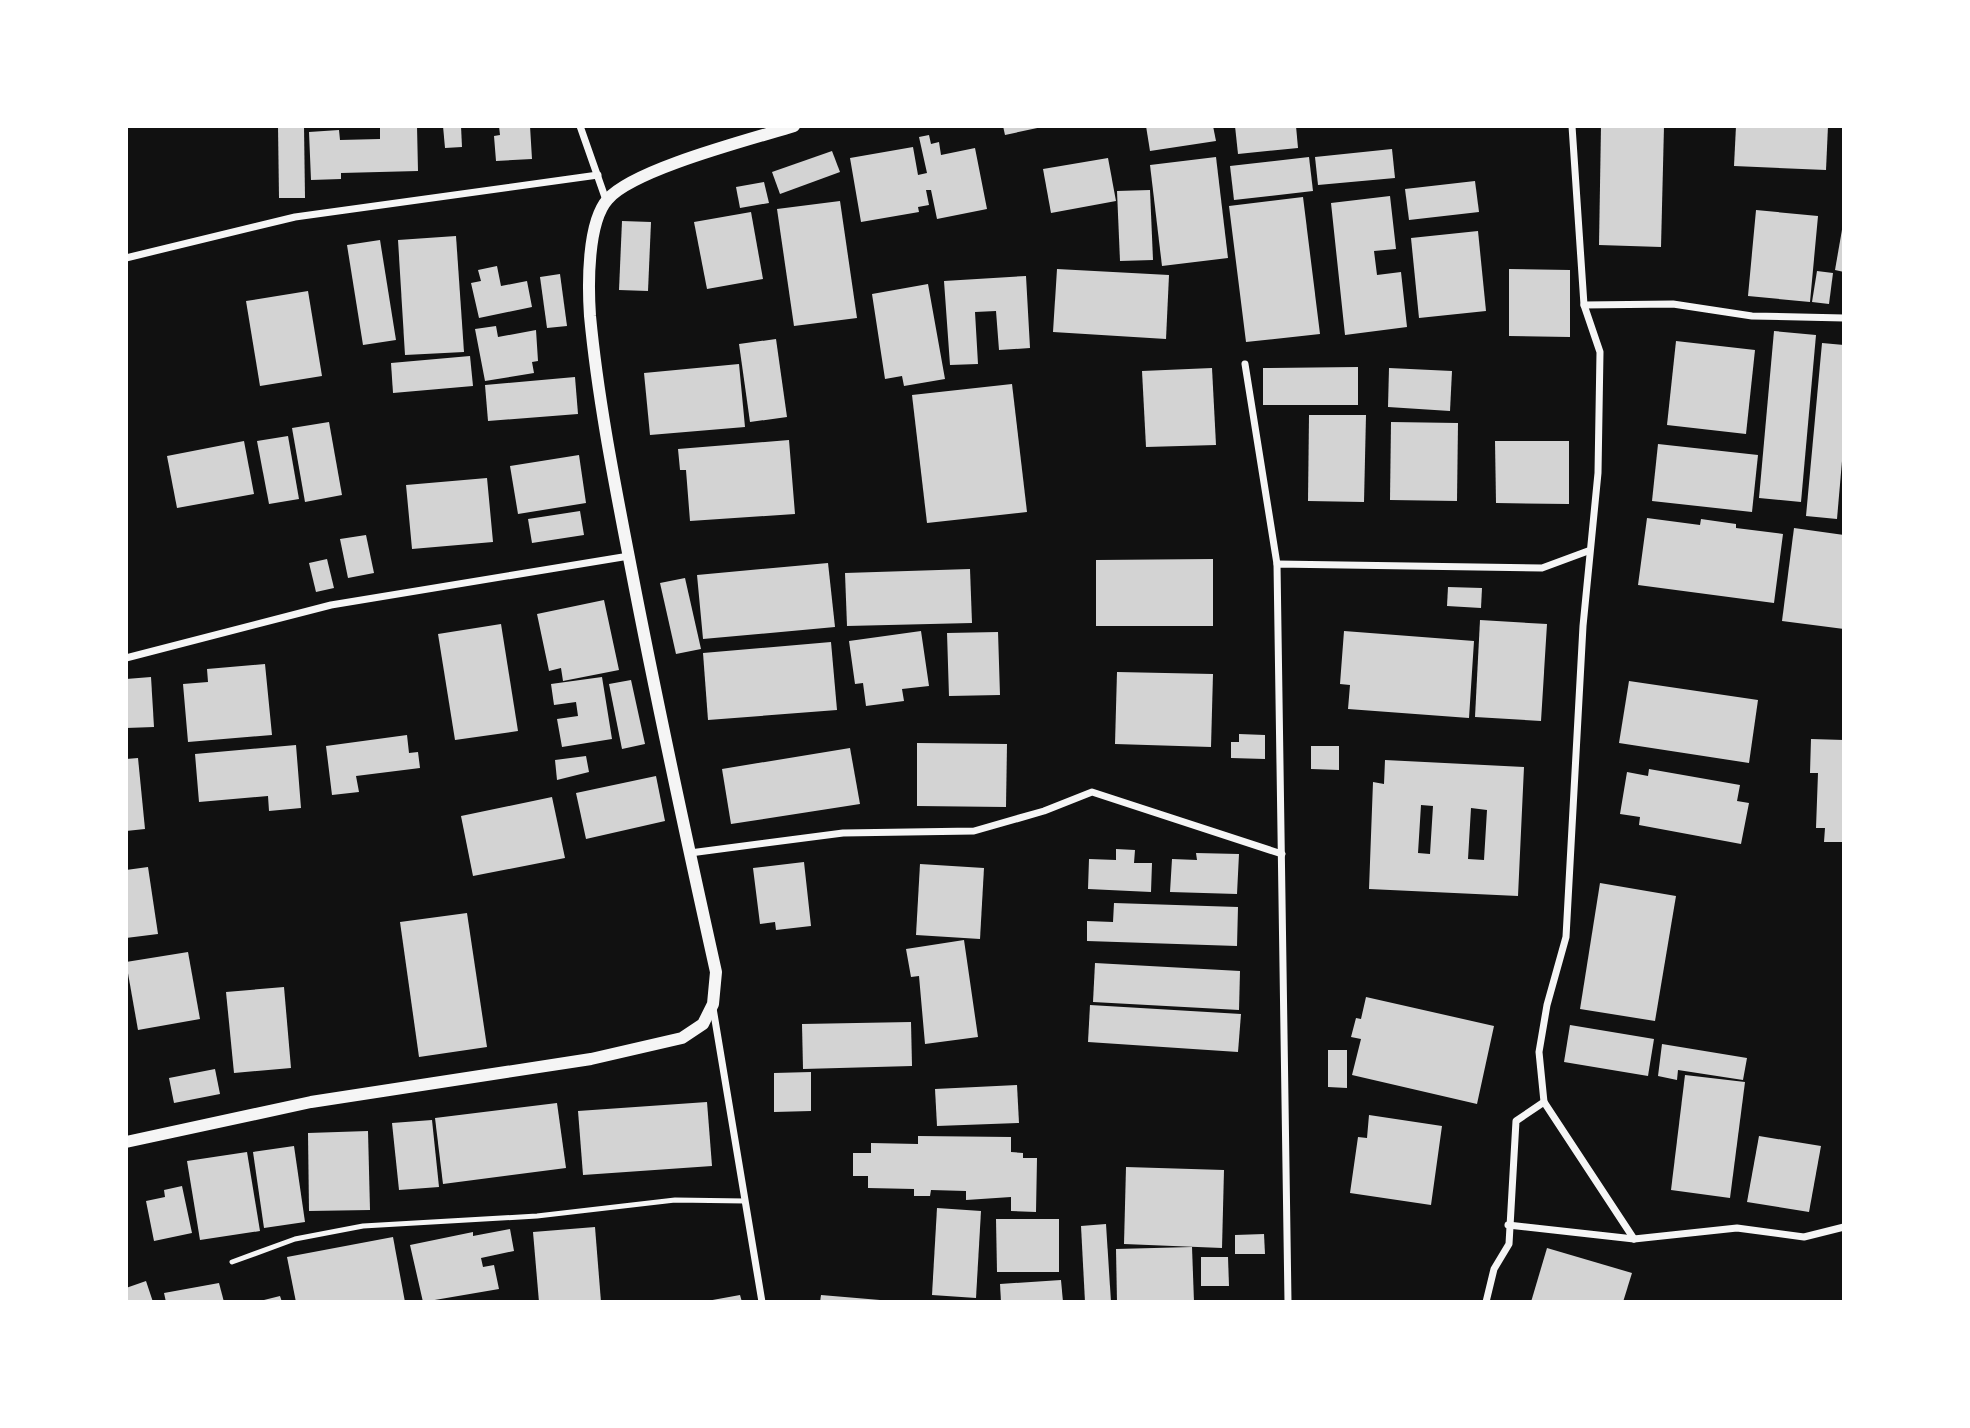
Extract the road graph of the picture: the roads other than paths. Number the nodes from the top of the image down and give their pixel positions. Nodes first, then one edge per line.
1 (580, 126) edge
2 (794, 126) edge
3 (1572, 126) edge
4 (598, 176) junction
5 (606, 200) junction
6 (126, 258) edge
7 (1584, 305) junction
8 (1844, 318) edge
9 (1245, 364) dead end
10 (1588, 551) junction
11 (629, 556) junction
12 (1277, 565) junction
13 (126, 658) edge
14 (690, 853) junction
15 (1282, 854) junction
16 (713, 1004) junction
17 (1544, 1102) junction
18 (126, 1142) edge
19 (746, 1201) junction
20 (1508, 1224) junction
21 (1844, 1227) edge
22 (1634, 1239) junction
23 (232, 1262) dead end
24 (762, 1302) edge
25 (1288, 1302) edge
26 (1486, 1302) edge

1 - 4 street
2 - 5 street
3 - 7 street
4 - 5 street
4 - 6 street
5 - 11 street
7 - 8 street
7 - 10 street
9 - 12 street
10 - 12 street
10 - 17 street
11 - 13 street
11 - 14 street
12 - 15 street
14 - 15 street
14 - 16 street
15 - 25 street
16 - 18 street
16 - 19 street
17 - 20 street
17 - 22 street
19 - 23 lane
19 - 24 street
20 - 22 street
20 - 26 street
21 - 22 street

